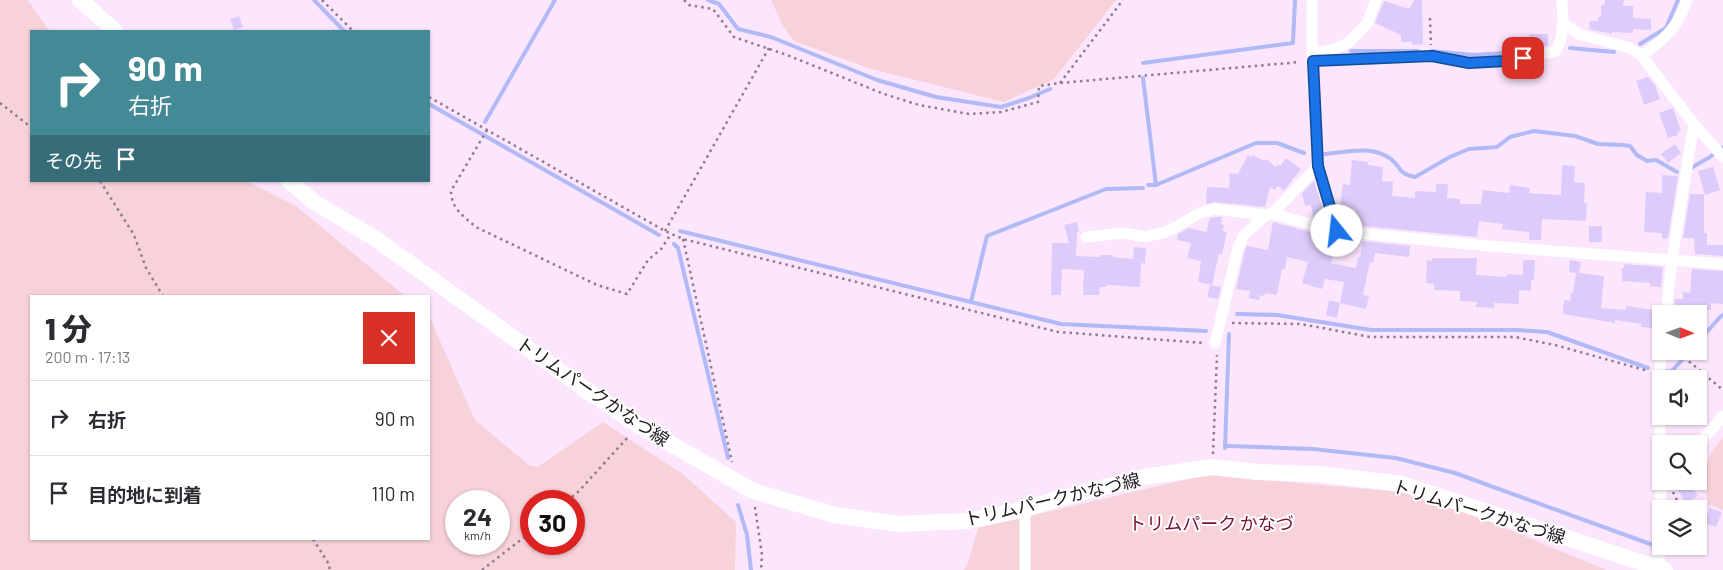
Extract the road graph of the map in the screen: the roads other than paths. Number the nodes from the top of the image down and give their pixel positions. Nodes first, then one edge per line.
1 (80, 0) edge
2 (1312, 0) edge
3 (1376, 0) edge
4 (1562, 0) edge
5 (1687, 0) edge
6 (1563, 23) junction
7 (114, 30) edge
8 (1642, 56) junction
9 (1312, 58) junction
10 (1694, 124) junction
11 (1723, 157) edge
12 (1318, 166) junction
13 (291, 182) edge
14 (1269, 214) junction
15 (1337, 231) junction
16 (1086, 237) dead end
17 (1672, 259) junction
18 (1723, 264) edge
19 (1667, 305) edge
20 (1216, 347) road end
21 (1661, 360) edge
22 (1723, 416) edge
23 (1707, 435) edge
24 (1025, 509) junction
25 (1661, 569) edge
26 (1026, 570) edge

1 - 7 main road
2 - 9 street
3 - 9 street
4 - 6 street
5 - 8 street
6 - 8 street
6 - 9 street
8 - 10 street
9 - 12 street
10 - 11 street
10 - 17 street
12 - 14 street
12 - 15 street
13 - 24 main road, トリムパークかなづ線
14 - 15 street
14 - 16 street
14 - 20 street
15 - 17 street
17 - 18 street
17 - 19 street
21 - 25 street
22 - 23 street
24 - 25 main road, トリムパークかなづ線
24 - 26 street

